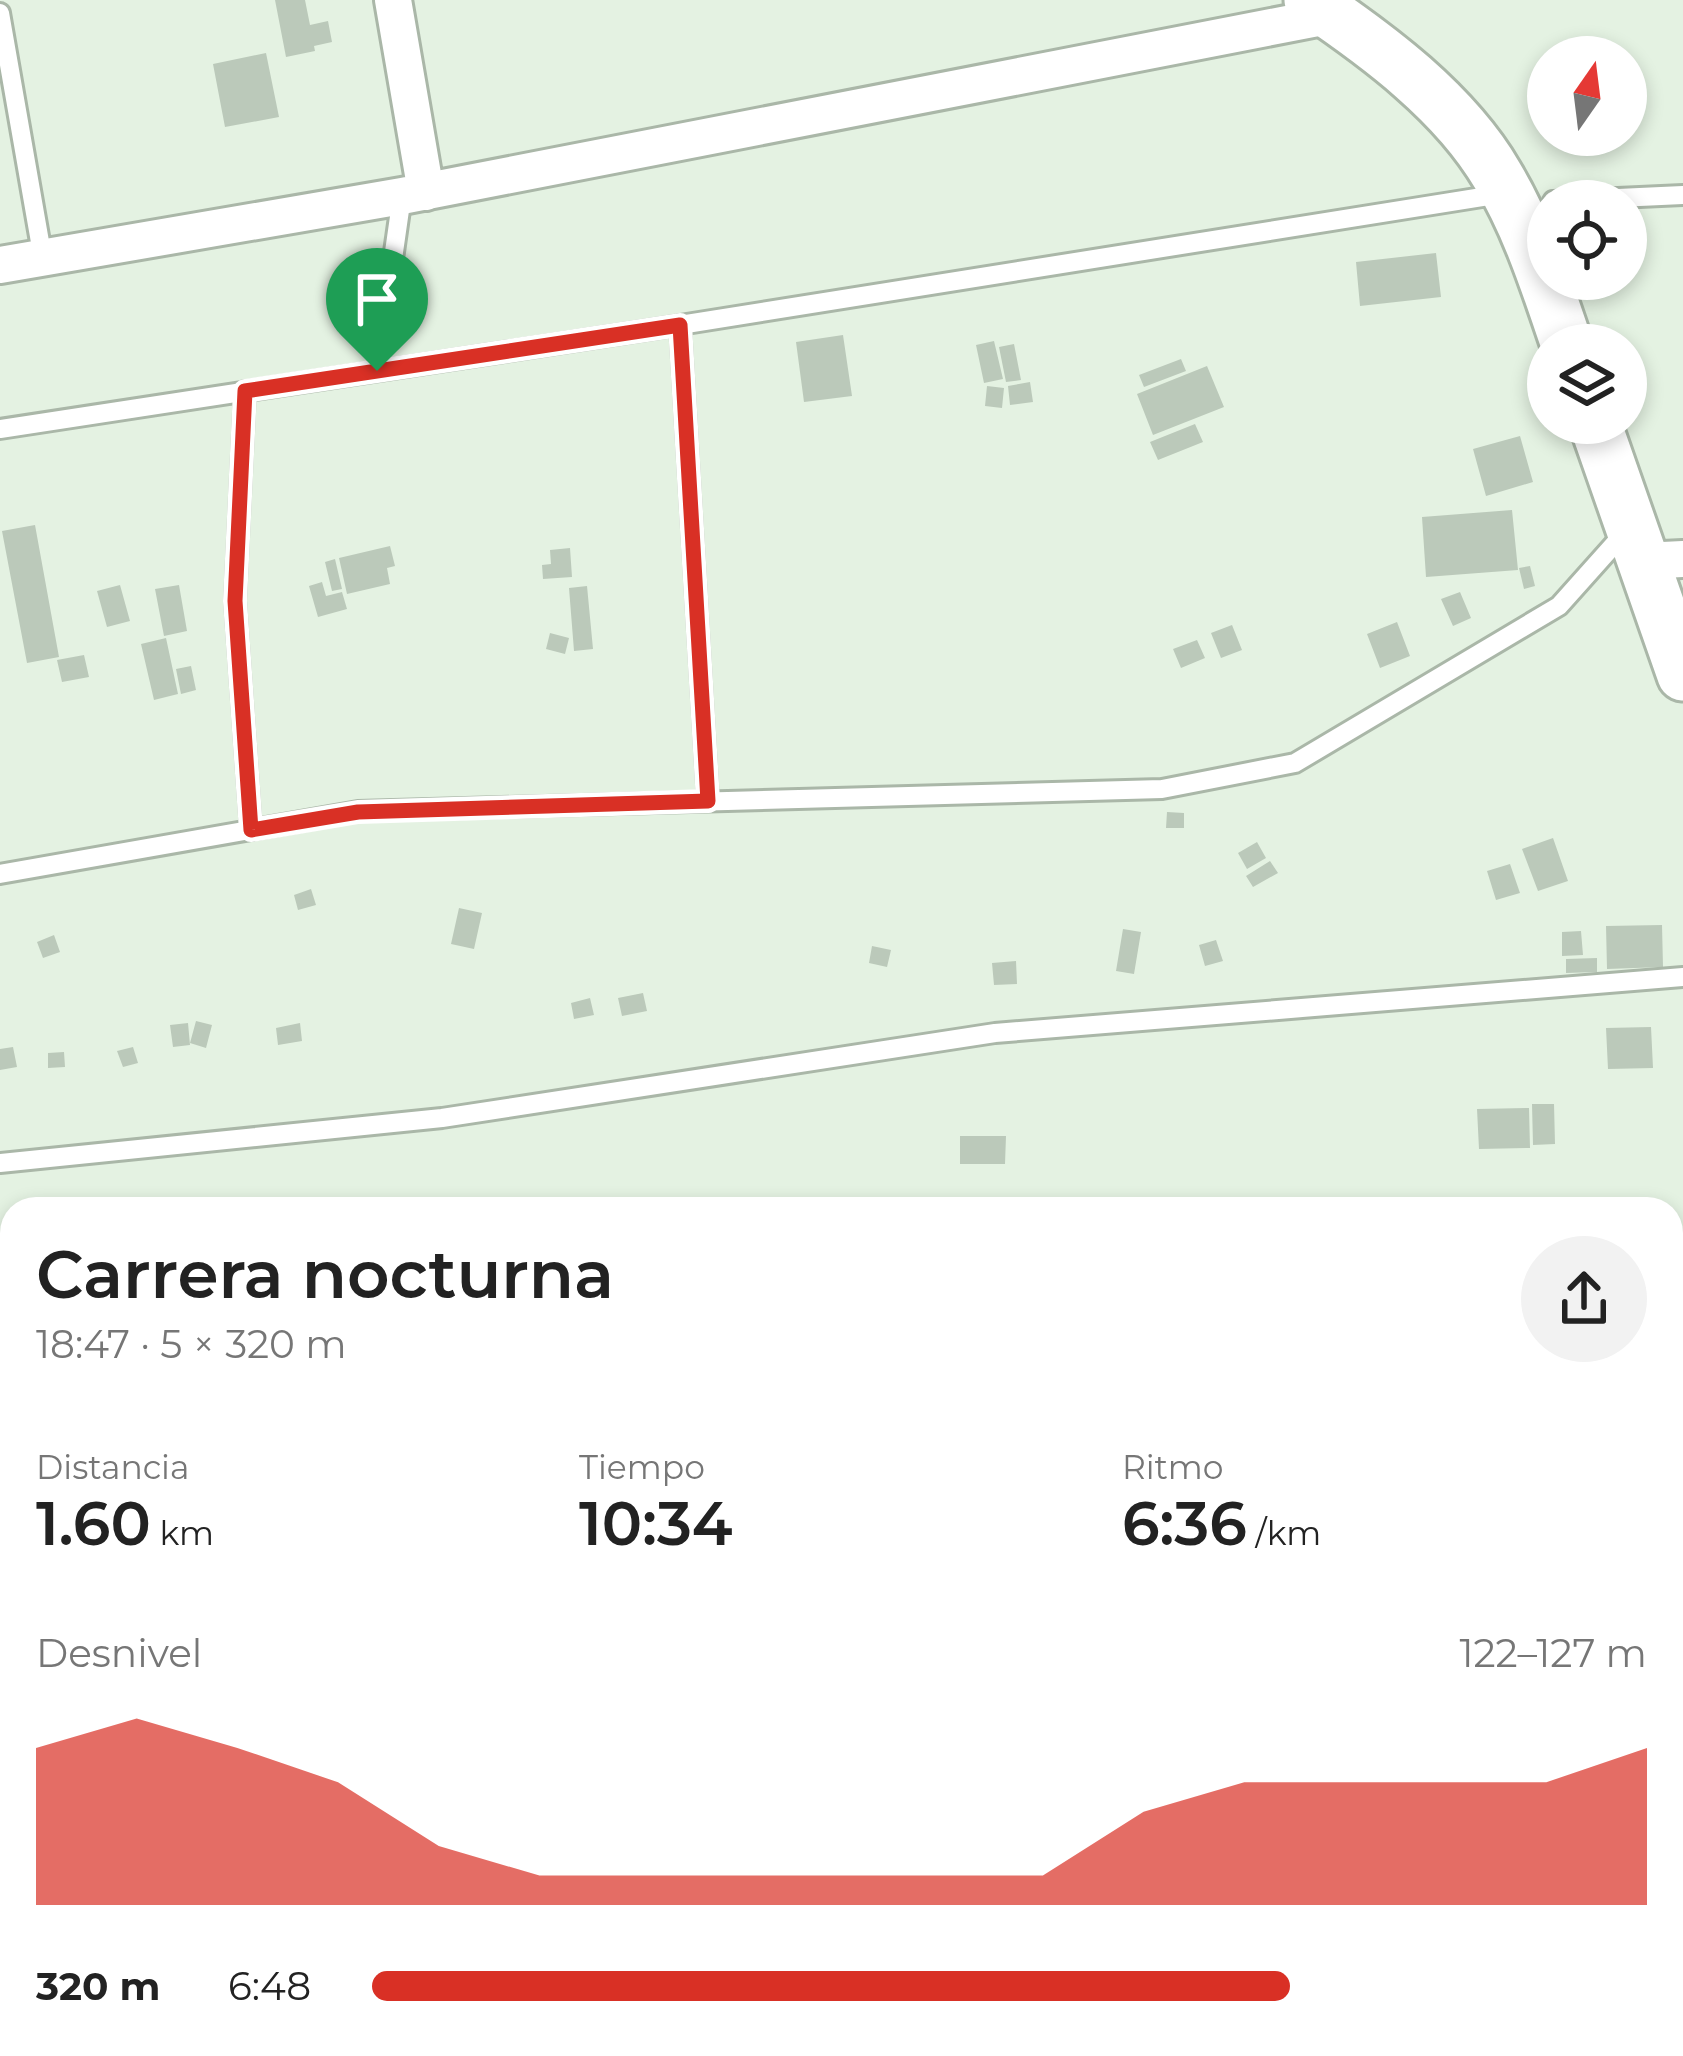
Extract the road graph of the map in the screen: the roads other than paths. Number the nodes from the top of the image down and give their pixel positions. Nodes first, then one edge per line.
1 (393, 0) edge
2 (1322, 8) edge
3 (0, 13) edge
4 (414, 194) junction
5 (1683, 195) edge
6 (1527, 196) edge
7 (1647, 196) edge
8 (1527, 199) edge
9 (43, 259) junction
10 (0, 266) edge
11 (680, 325) junction
12 (377, 371) junction
13 (245, 391) junction
14 (0, 429) edge
15 (1605, 444) edge
16 (1652, 548) edge
17 (1683, 675) edge
18 (708, 801) junction
19 (251, 830) junction
20 (0, 874) edge
21 (1683, 977) edge
22 (0, 1163) edge

1 - 4 street
2 - 4 street
2 - 6 main road
3 - 9 lane
4 - 9 street
4 - 12 lane
5 - 7 lane
8 - 11 lane
9 - 10 street
11 - 12 lane
11 - 18 lane
12 - 13 lane
13 - 14 lane
13 - 19 lane
15 - 16 main road
16 - 17 main road
16 - 18 lane
18 - 19 lane
19 - 20 lane
21 - 22 lane

